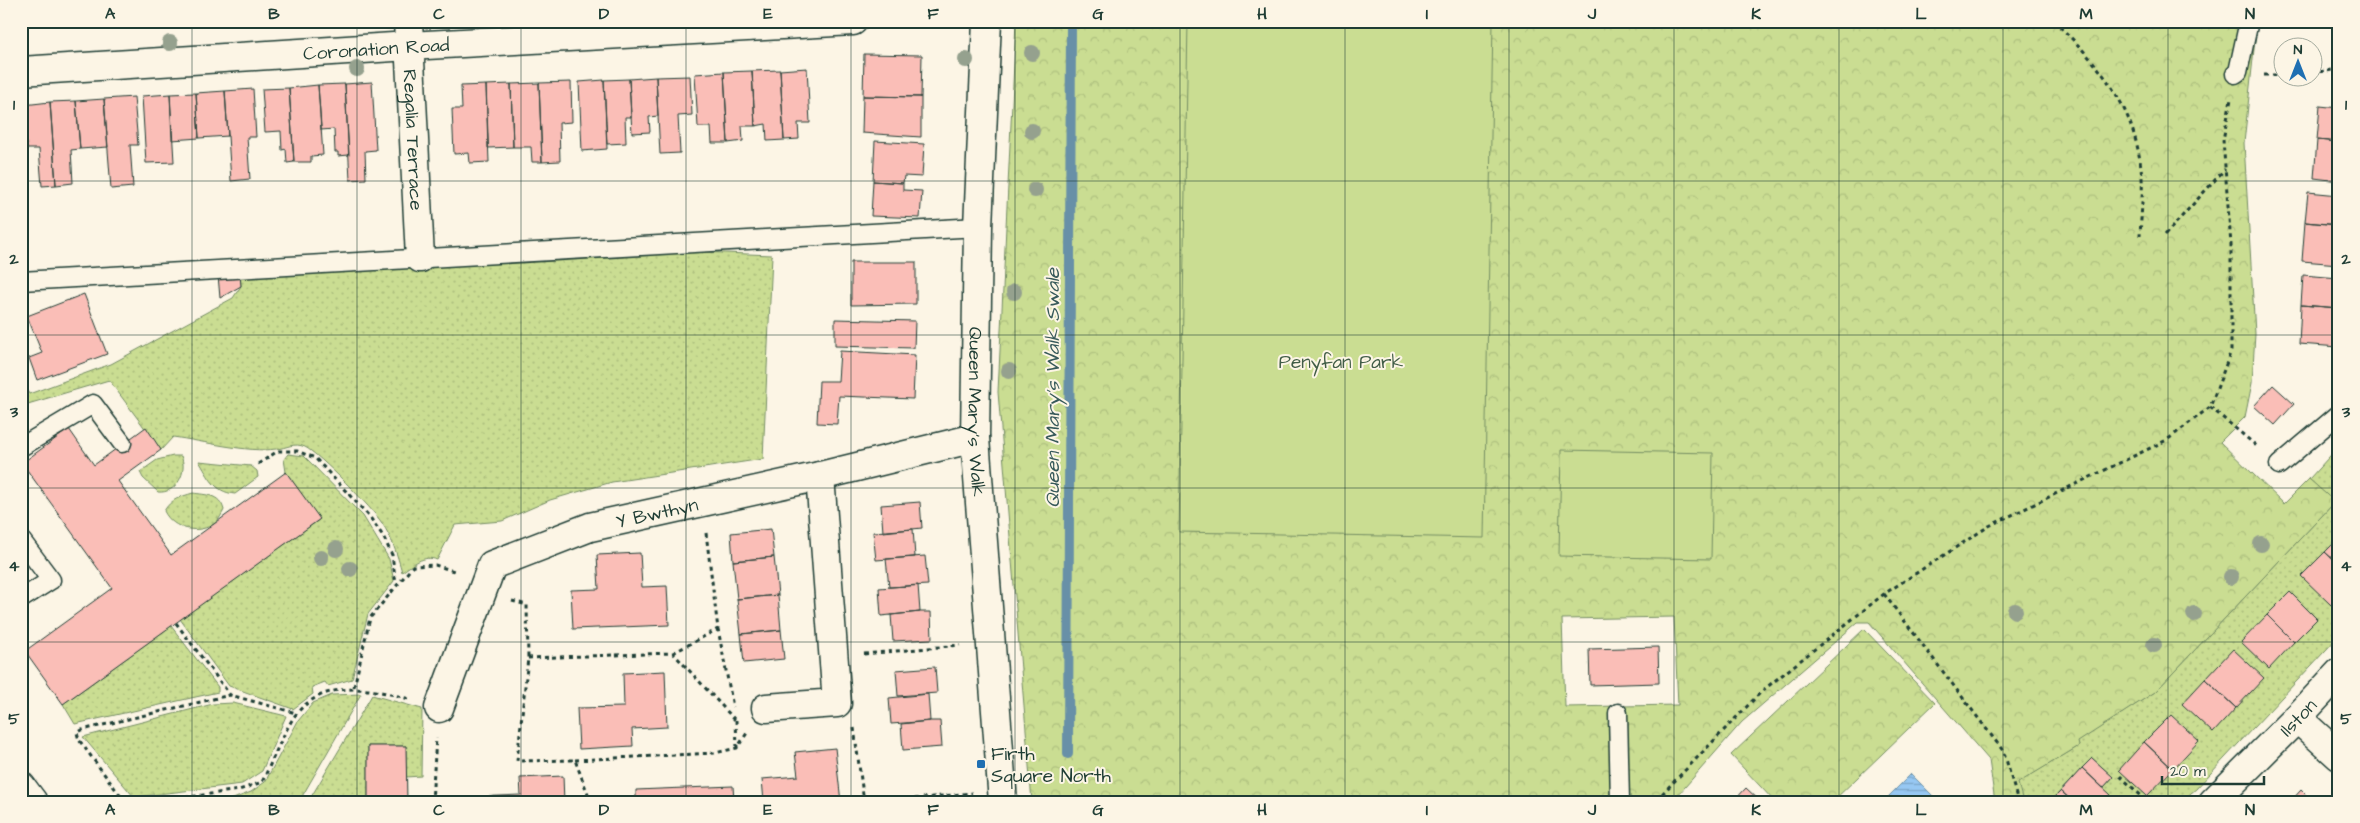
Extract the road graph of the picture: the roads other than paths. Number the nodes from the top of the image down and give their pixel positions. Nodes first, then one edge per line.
1 (853, 21) edge
2 (987, 21) edge
3 (2249, 21) edge
4 (408, 34) edge
5 (21, 71) edge
6 (2235, 74) road end
7 (978, 227) junction
8 (420, 258) junction
9 (21, 281) edge
10 (2339, 414) edge
11 (975, 438) junction
12 (122, 443) dead end
13 (21, 447) edge
14 (2279, 465) road end
15 (820, 476) junction
16 (21, 540) edge
17 (21, 599) edge
18 (2339, 673) edge
19 (439, 708) road end
20 (766, 708) road end
21 (1618, 714) dead end
22 (2298, 718) junction
23 (2339, 756) edge
24 (21, 786) edge
25 (1003, 796) edge
26 (33, 802) edge
27 (1620, 802) edge
28 (2213, 802) edge

1 - 4 street, Coronation Road
2 - 7 street, Queen Mary's Walk
3 - 6 lane
4 - 5 street, Coronation Road
4 - 8 street, Regalia Terrace
7 - 8 lane
7 - 11 street, Queen Mary's Walk
8 - 9 lane
10 - 14 lane
11 - 15 street, Y Bwthyn
11 - 25 street, Queen Mary's Walk
12 - 13 lane
15 - 19 street, Y Bwthyn
15 - 20 street
16 - 17 lane
18 - 22 street, Ilston
21 - 27 lane
22 - 23 street
22 - 28 street, Ilston
24 - 26 street

